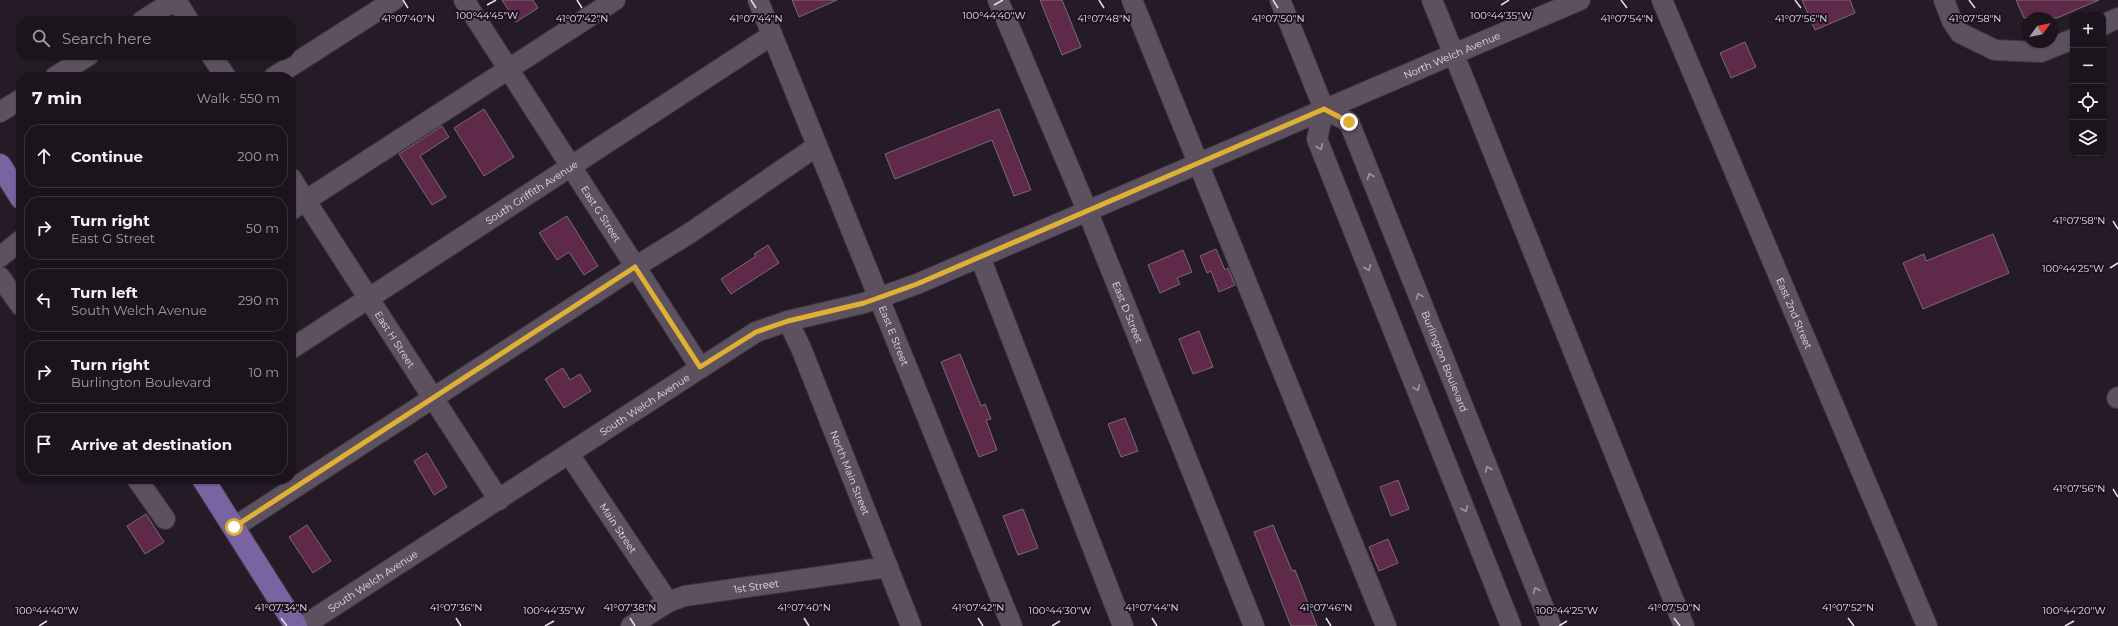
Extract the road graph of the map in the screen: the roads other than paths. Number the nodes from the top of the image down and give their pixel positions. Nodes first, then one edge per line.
1 (175, 0) edge
2 (394, 0) edge
3 (464, 0) edge
4 (615, 0) edge
5 (758, 0) edge
6 (998, 0) edge
7 (1132, 0) edge
8 (1280, 0) edge
9 (1432, 0) edge
10 (1580, 0) edge
11 (1662, 0) edge
12 (1944, 0) edge
13 (150, 16) edge
14 (186, 16) edge
15 (2118, 18) edge
16 (2106, 24) edge
17 (772, 35) junction
18 (2070, 40) edge
19 (1453, 54) junction
20 (81, 60) edge
21 (214, 60) edge
22 (508, 69) junction
23 (63, 72) edge
24 (223, 72) edge
25 (282, 72) edge
26 (16, 102) edge
27 (1324, 109) junction
28 (0, 112) edge
29 (817, 146) junction
30 (1198, 162) junction
31 (0, 165) edge
32 (571, 167) junction
33 (16, 190) edge
34 (298, 206) edge
35 (1087, 210) junction
36 (16, 244) edge
37 (980, 257) junction
38 (0, 258) edge
39 (635, 267) junction
40 (0, 277) edge
41 (879, 297) junction
42 (16, 299) edge
43 (370, 299) junction
44 (788, 321) junction
45 (296, 346) edge
46 (700, 367) junction
47 (434, 399) junction
48 (569, 454) junction
49 (140, 484) edge
50 (206, 484) edge
51 (499, 500) junction
52 (165, 519) dead end
53 (234, 527) junction
54 (888, 567) junction
55 (668, 602) junction
56 (296, 626) edge
57 (303, 626) edge
58 (631, 626) edge
59 (911, 626) edge
60 (1012, 626) edge
61 (1123, 626) edge
62 (1254, 626) edge
63 (1386, 626) edge
64 (1511, 626) edge
65 (1551, 626) edge
66 (1684, 626) edge
67 (1927, 626) edge

1 - 13 street
1 - 14 street
2 - 25 street
3 - 22 street, East G Street
4 - 22 street
5 - 17 street, East E Street
6 - 35 street, East D Street
7 - 30 street
8 - 27 street
9 - 19 street
10 - 19 street, North Welch Avenue
11 - 67 street, East 2nd Street
12 - 18 street
15 - 16 street
17 - 29 street, East E Street
17 - 32 street, South Griffith Avenue
19 - 27 street, North Welch Avenue
19 - 66 street
20 - 23 street
21 - 24 street
22 - 32 street, East G Street
22 - 34 street
26 - 28 street
27 - 30 street, South Welch Avenue
27 -> 64 street
65 -> 27 street, Burlington Boulevard
29 - 39 street
29 - 41 street, East E Street
30 - 35 street, South Welch Avenue
30 - 63 street
31 - 33 main road
32 - 39 street, East G Street
32 - 43 street, South Griffith Avenue
34 - 43 street, East H Street
35 - 37 street, South Welch Avenue
35 - 62 street, East D Street
36 - 38 street
37 - 41 street, South Welch Avenue
37 - 61 street
39 - 46 street, East G Street
39 - 47 street
40 - 42 street
41 - 44 street, South Welch Avenue
41 - 60 street, East E Street
43 - 45 street, South Griffith Avenue
43 - 47 street, East H Street
44 - 46 street, South Welch Avenue
44 - 54 street, North Main Street
46 - 48 street, South Welch Avenue
47 - 51 street, East H Street
47 - 53 street
48 - 51 street, South Welch Avenue
48 - 55 street, Main Street
49 - 52 street
50 - 53 main road
51 - 57 street, South Welch Avenue
53 - 56 main road
54 - 55 street, 1st Street
54 - 59 street, North Main Street
55 - 58 street, 1st Street

